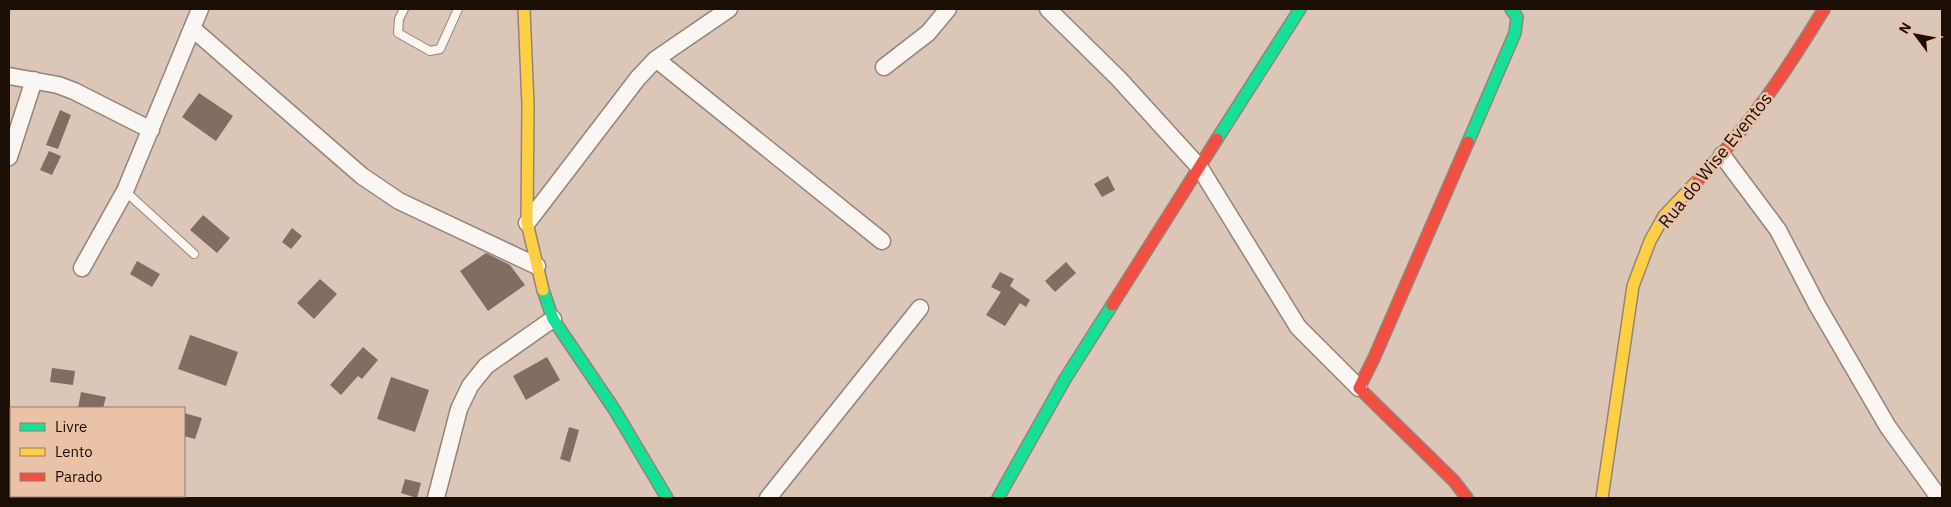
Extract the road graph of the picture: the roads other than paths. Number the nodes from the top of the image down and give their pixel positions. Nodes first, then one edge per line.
1 (200, 9) edge
2 (404, 9) edge
3 (458, 9) edge
4 (524, 9) edge
5 (729, 9) edge
6 (948, 9) edge
7 (1048, 9) edge
8 (1300, 9) edge
9 (1511, 9) edge
10 (1824, 9) edge
11 (193, 29) junction
12 (656, 59) junction
13 (884, 67) dead end
14 (9, 76) edge
15 (34, 80) junction
16 (151, 130) junction
17 (1722, 155) junction
18 (9, 156) edge
19 (1200, 168) junction
20 (125, 191) junction
21 (527, 223) junction
22 (882, 241) dead end
23 (194, 254) dead end
24 (537, 266) junction
25 (82, 268) dead end
26 (920, 308) dead end
27 (553, 319) junction
28 (1359, 388) junction
29 (1935, 492) edge
30 (436, 498) edge
31 (667, 498) edge
32 (768, 498) edge
33 (998, 498) edge
34 (1466, 498) edge
35 (1602, 498) edge

1 - 11 street
2 - 3 lane
4 - 21 street
5 - 12 street
6 - 13 street
7 - 19 street
8 - 19 street
9 - 28 street
10 - 17 street, Rua do Wise Eventos
11 - 16 street
11 - 24 street
12 - 21 street
12 - 22 street
14 - 15 street
15 - 16 street
15 - 18 street
16 - 20 street
17 - 29 street
17 - 35 street, Rua do Wise Eventos
19 - 28 street
19 - 33 street
20 - 23 lane
20 - 25 street
21 - 24 street
24 - 27 street
26 - 32 street
27 - 30 street
27 - 31 street
28 - 34 street

